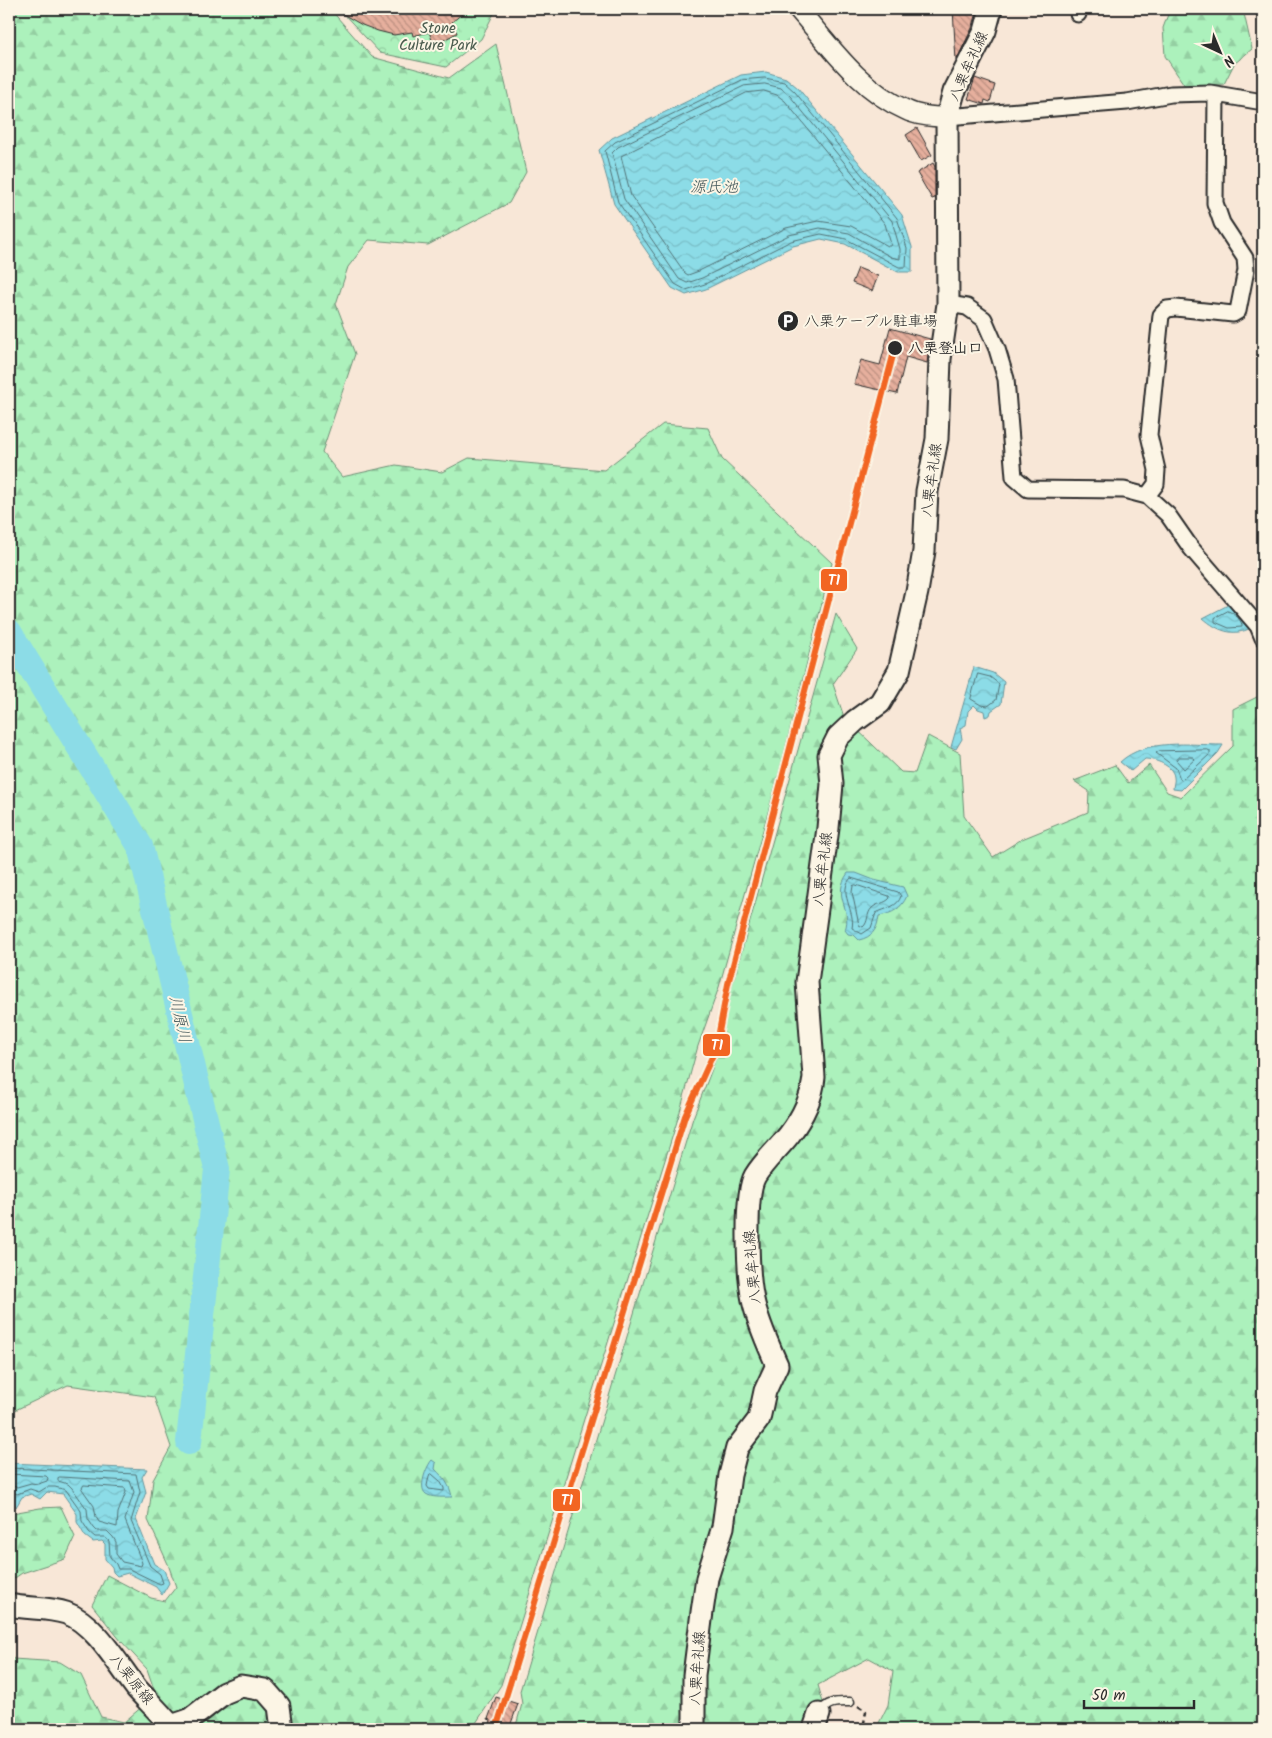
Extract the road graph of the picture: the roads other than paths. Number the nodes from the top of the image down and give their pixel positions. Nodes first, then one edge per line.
1 (798, 9) edge
2 (991, 9) edge
3 (1216, 94) junction
4 (1263, 102) edge
5 (947, 117) junction
6 (948, 304) junction
7 (1147, 496) junction
8 (1263, 638) edge
9 (9, 1605) edge
10 (850, 1702) dead end
11 (816, 1722) edge
12 (282, 1729) edge
13 (694, 1729) edge

1 - 5 street
2 - 5 main road, 八栗牟礼線
3 - 4 street
3 - 5 street
3 - 7 street
5 - 6 main road, 八栗牟礼線
6 - 7 street
6 - 13 main road, 八栗牟礼線
7 - 8 street
9 - 12 main road, 八栗原線
10 - 11 lane

